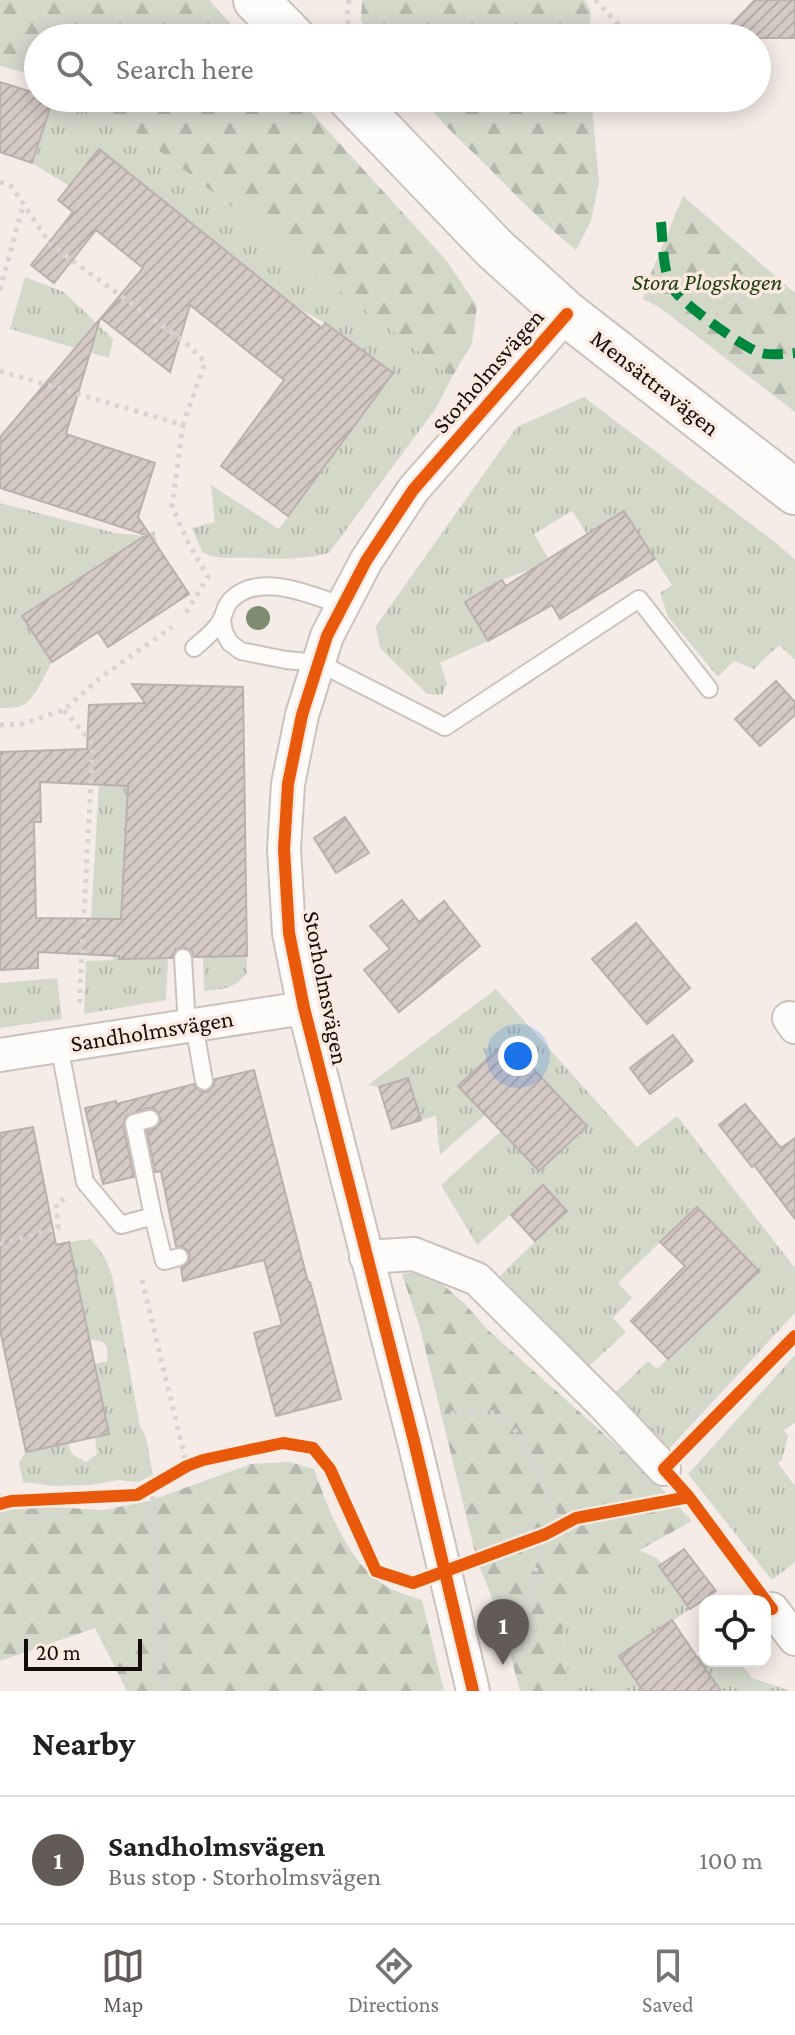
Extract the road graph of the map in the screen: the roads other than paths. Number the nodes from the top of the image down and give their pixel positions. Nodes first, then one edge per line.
1 (256, 0) edge
2 (279, 24) edge
3 (363, 112) edge
4 (567, 314) junction
5 (795, 492) edge
6 (343, 606) junction
7 (222, 620) junction
8 (194, 648) dead end
9 (319, 663) junction
10 (709, 689) dead end
11 (183, 958) dead end
12 (304, 1008) junction
13 (190, 1026) junction
14 (59, 1045) junction
15 (0, 1055) edge
16 (204, 1081) dead end
17 (150, 1119) dead end
18 (153, 1216) junction
19 (179, 1257) dead end
20 (366, 1257) junction
21 (664, 1469) dead end
22 (772, 1609) dead end
23 (795, 1639) edge
24 (473, 1691) edge

1 - 2 street
3 - 4 street, Mensättravägen
4 - 5 street, Mensättravägen
4 - 6 street, Storholmsvägen
6 - 7 lane
6 - 9 street, Storholmsvägen
7 - 8 lane
7 - 9 lane
9 - 10 lane
9 - 12 street, Storholmsvägen
11 - 13 lane
12 - 13 street, Sandholmsvägen
12 - 20 street, Storholmsvägen
13 - 14 street, Sandholmsvägen
13 - 16 lane
14 - 15 street, Sandholmsvägen
14 - 18 lane
17 - 18 lane
18 - 19 lane
20 - 21 street
20 - 24 street, Storholmsvägen
22 - 23 street

